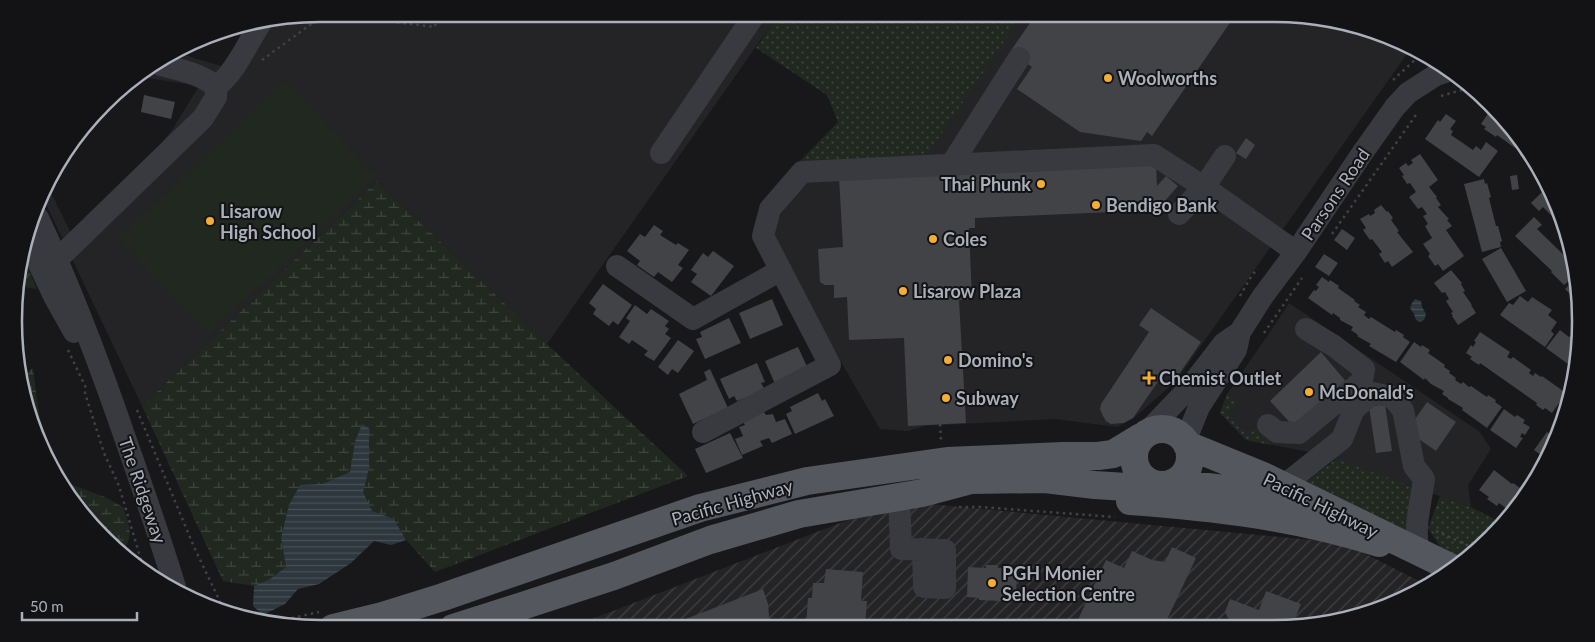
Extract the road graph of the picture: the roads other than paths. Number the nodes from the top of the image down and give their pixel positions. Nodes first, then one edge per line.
1 (750, 22) edge
2 (256, 30) edge
3 (1019, 58) dead end
4 (170, 63) edge
5 (1441, 73) edge
6 (216, 87) junction
7 (661, 153) dead end
8 (1225, 156) dead end
9 (951, 164) junction
10 (1204, 187) junction
11 (1180, 214) dead end
12 (39, 221) edge
13 (32, 247) edge
14 (32, 249) edge
15 (1296, 252) junction
16 (56, 256) junction
17 (617, 266) dead end
18 (781, 270) junction
19 (1240, 332) junction
20 (1313, 333) dead end
21 (110, 394) junction
22 (1268, 425) dead end
23 (703, 432) dead end
24 (1143, 435) junction
25 (1186, 443) junction
26 (1169, 484) junction
27 (1283, 486) junction
28 (911, 494) junction
29 (1379, 544) junction
30 (924, 549) dead end
31 (1419, 552) junction
32 (1446, 565) edge
33 (1437, 571) edge
34 (173, 581) edge
35 (330, 619) edge
36 (478, 620) edge

1 - 7 street
2 - 6 street
3 - 9 street
4 - 6 street
5 - 15 street, Parsons Road
6 - 16 street
8 - 10 street
9 - 10 street
9 - 18 street
10 - 11 street
10 - 15 street
12 - 16 street, The Ridgeway
13 - 16 street
14 - 21 street, The Ridgeway
15 - 19 street, Parsons Road
16 - 21 street, The Ridgeway
17 - 18 street
18 - 23 street
19 - 24 street, Parsons Road
19 - 25 street, Parsons Road
20 - 22 street
21 - 34 street, The Ridgeway
24 - 25 main road
24 - 26 main road
24 - 35 main road, Pacific Highway
25 - 26 main road
25 - 27 main road, Pacific Highway
26 - 28 main road, Pacific Highway
26 - 29 main road, Pacific Highway
27 - 31 main road, Pacific Highway
27 - 31 street
28 - 29 main road
28 - 30 street
28 - 36 main road, Pacific Highway
29 - 33 main road, Pacific Highway
31 - 32 main road, Pacific Highway

